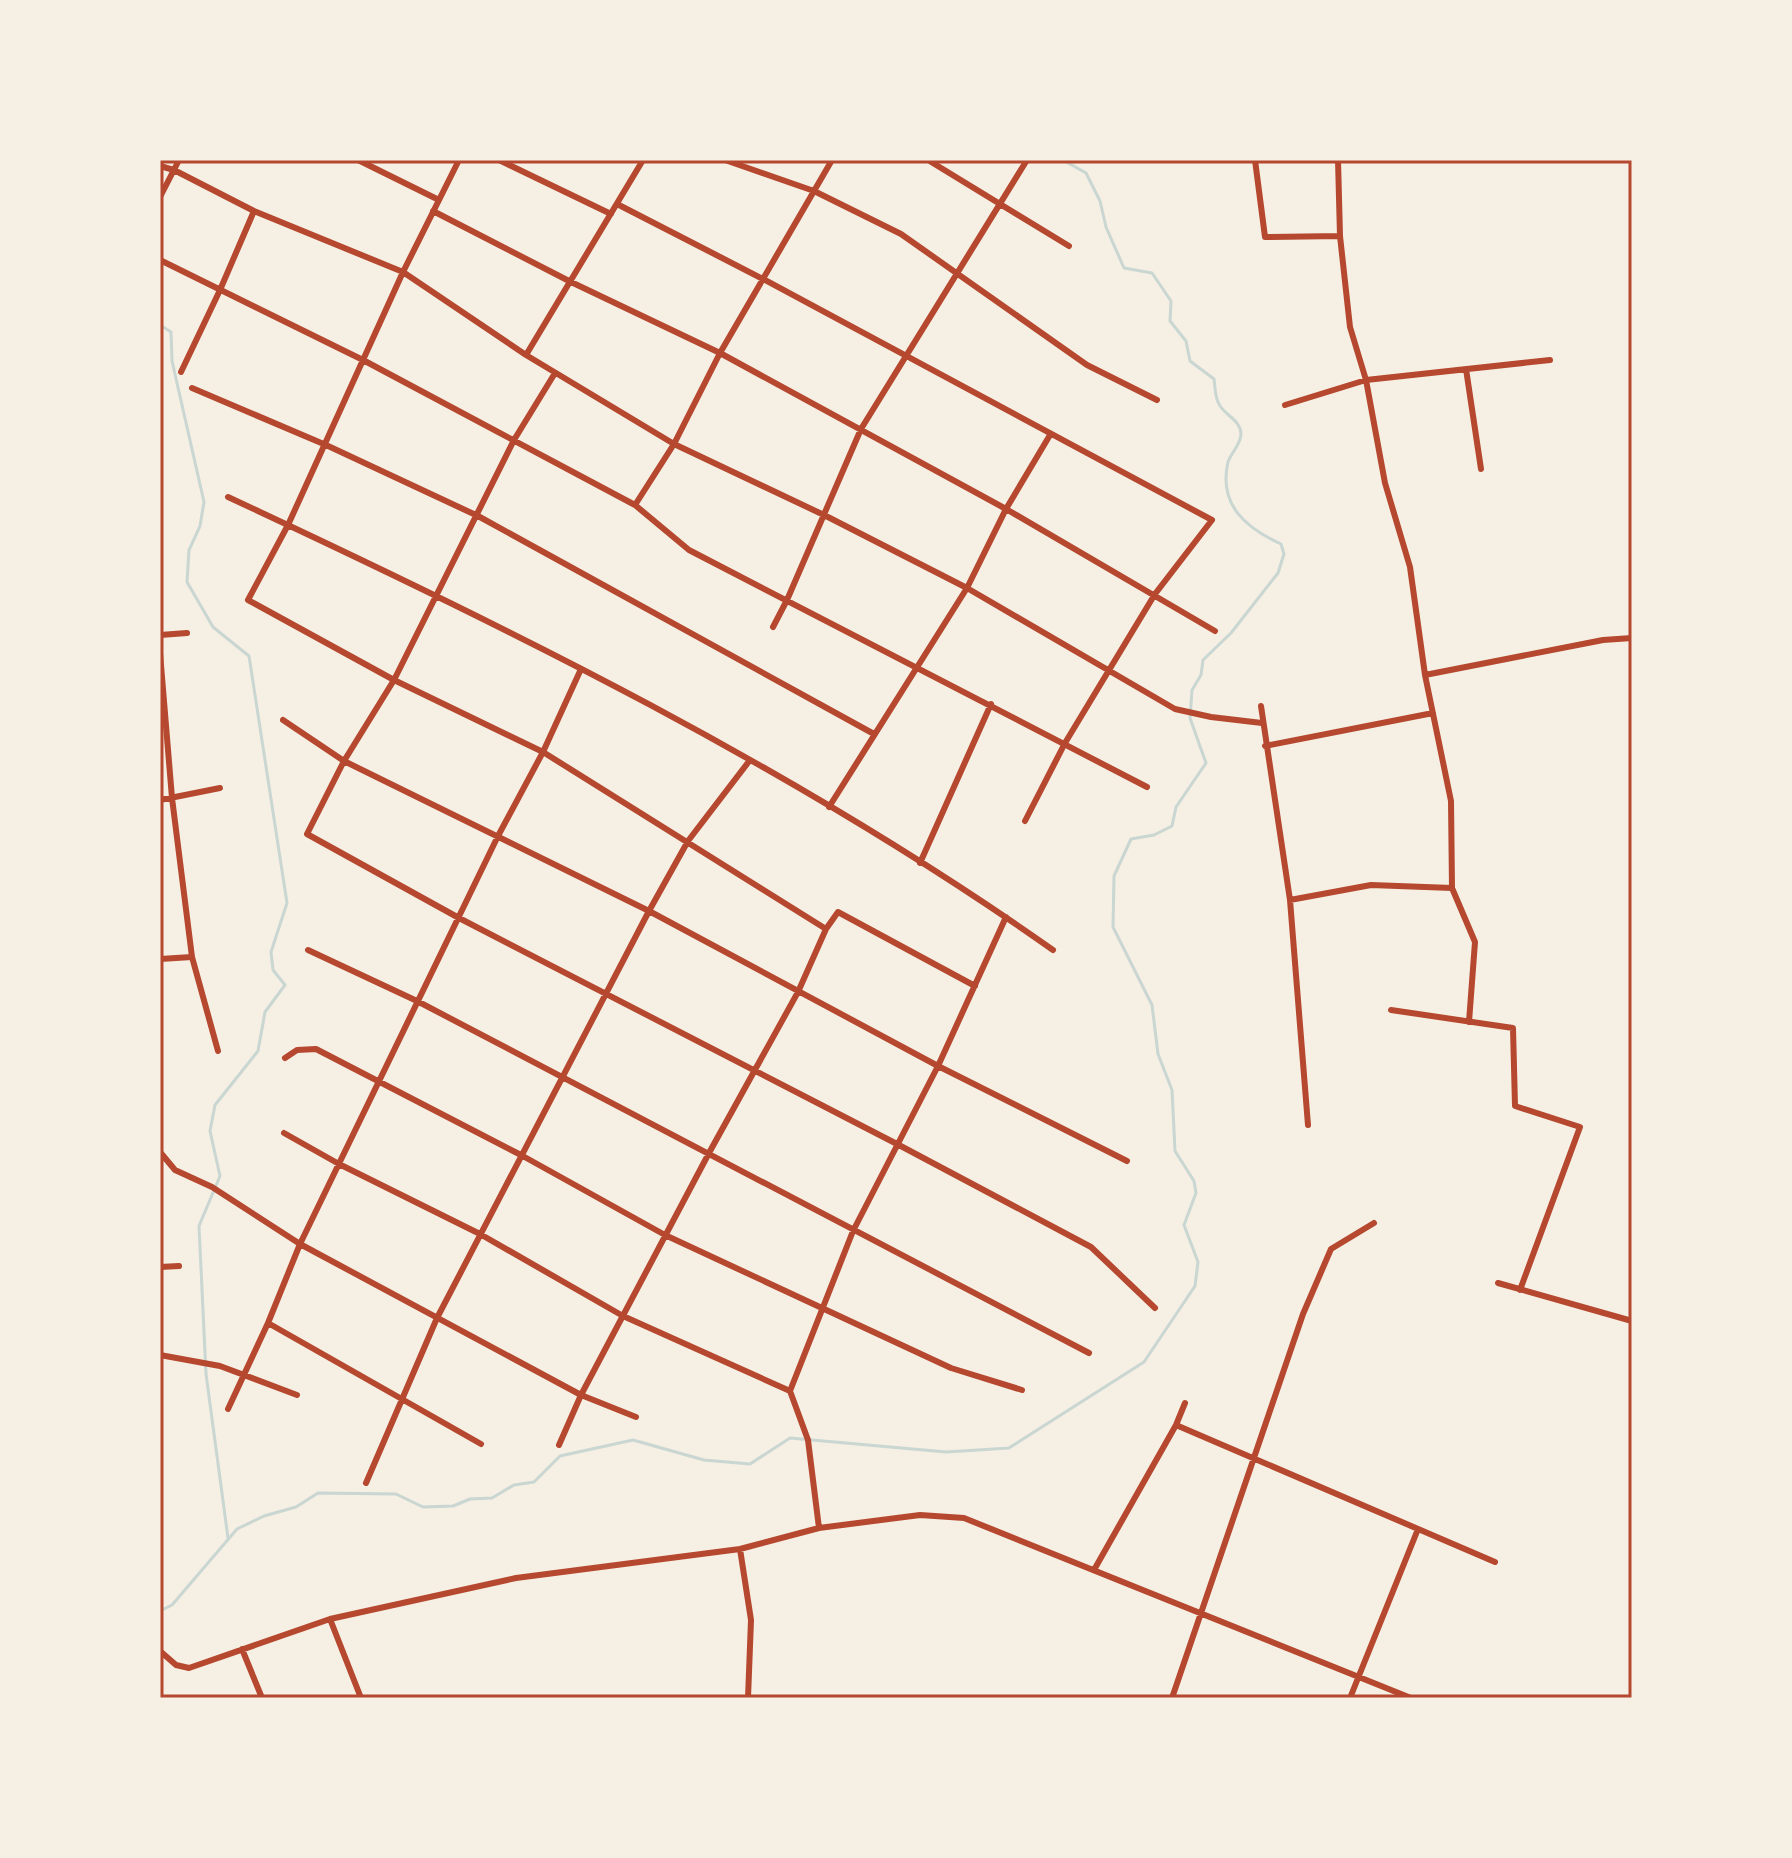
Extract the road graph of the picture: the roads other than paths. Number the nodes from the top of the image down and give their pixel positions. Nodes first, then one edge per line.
1 (179, 160) edge
2 (358, 160) edge
3 (459, 160) edge
4 (499, 160) edge
5 (643, 160) edge
6 (725, 160) edge
7 (832, 160) edge
8 (928, 160) edge
9 (1027, 160) edge
10 (1255, 160) edge
11 (1338, 160) edge
12 (160, 166) edge
13 (174, 170) junction
14 (814, 191) junction
15 (160, 197) edge
16 (439, 200) junction
17 (999, 203) junction
18 (617, 204) junction
19 (254, 211) junction
20 (433, 211) junction
21 (611, 214) junction
22 (1340, 236) junction
23 (1069, 246) dead end
24 (160, 260) edge
25 (403, 272) junction
26 (957, 273) junction
27 (763, 279) junction
28 (571, 282) junction
29 (220, 290) junction
30 (720, 353) junction
31 (526, 355) junction
32 (906, 357) junction
33 (363, 360) junction
34 (1550, 360) dead end
35 (1466, 369) junction
36 (181, 372) dead end
37 (555, 373) junction
38 (1366, 380) junction
39 (192, 388) dead end
40 (1157, 400) dead end
41 (1285, 405) dead end
42 (861, 429) junction
43 (1050, 435) junction
44 (514, 440) junction
45 (674, 444) junction
46 (326, 445) junction
47 (1481, 469) dead end
48 (228, 497) dead end
49 (635, 505) junction
50 (1006, 509) junction
51 (824, 515) junction
52 (478, 516) junction
53 (288, 525) junction
54 (967, 588) junction
55 (1155, 594) junction
56 (438, 595) junction
57 (787, 600) junction
58 (773, 627) dead end
59 (1215, 631) dead end
60 (187, 633) dead end
61 (160, 635) edge
62 (1632, 638) edge
63 (160, 653) edge
64 (918, 666) junction
65 (581, 669) junction
66 (1108, 670) junction
67 (1425, 675) junction
68 (394, 680) junction
69 (991, 704) junction
70 (1261, 706) dead end
71 (1433, 713) junction
72 (283, 720) dead end
73 (1262, 723) junction
74 (874, 734) junction
75 (1065, 743) junction
76 (1265, 746) junction
77 (543, 752) junction
78 (750, 760) junction
79 (344, 761) junction
80 (1147, 787) dead end
81 (220, 788) dead end
82 (172, 798) junction
83 (160, 800) edge
84 (829, 807) junction
85 (1025, 821) dead end
86 (498, 836) junction
87 (688, 841) junction
88 (920, 863) junction
89 (1452, 888) junction
90 (1290, 900) junction
91 (649, 911) junction
92 (1006, 917) junction
93 (459, 918) junction
94 (826, 929) junction
95 (308, 950) dead end
96 (1053, 950) dead end
97 (192, 957) junction
98 (160, 959) edge
99 (975, 986) junction
100 (798, 992) junction
101 (605, 995) junction
102 (417, 1001) junction
103 (1391, 1010) dead end
104 (1469, 1022) junction
105 (218, 1051) dead end
106 (285, 1058) dead end
107 (938, 1066) junction
108 (754, 1071) junction
109 (561, 1076) junction
110 (379, 1083) junction
111 (1308, 1125) dead end
112 (284, 1133) dead end
113 (897, 1144) junction
114 (160, 1152) edge
115 (709, 1153) junction
116 (521, 1155) junction
117 (1127, 1161) dead end
118 (339, 1164) junction
119 (1374, 1223) dead end
120 (853, 1231) junction
121 (480, 1234) junction
122 (665, 1235) junction
123 (300, 1244) junction
124 (179, 1266) dead end
125 (160, 1267) edge
126 (1498, 1283) dead end
127 (1520, 1290) junction
128 (823, 1308) junction
129 (1155, 1308) dead end
130 (623, 1316) junction
131 (437, 1318) junction
132 (1632, 1321) edge
133 (268, 1323) junction
134 (1089, 1353) dead end
135 (160, 1355) edge
136 (244, 1374) junction
137 (1022, 1390) dead end
138 (790, 1391) junction
139 (297, 1395) dead end
140 (581, 1395) junction
141 (403, 1399) junction
142 (1185, 1403) dead end
143 (228, 1409) dead end
144 (636, 1417) dead end
145 (1176, 1425) junction
146 (481, 1444) dead end
147 (559, 1445) dead end
148 (1254, 1459) junction
149 (366, 1483) dead end
150 (819, 1528) junction
151 (1418, 1529) junction
152 (740, 1549) junction
153 (1495, 1562) dead end
154 (1094, 1570) junction
155 (1202, 1614) junction
156 (330, 1619) junction
157 (242, 1649) junction
158 (160, 1651) edge
159 (1358, 1677) junction
160 (262, 1698) edge
161 (361, 1698) edge
162 (748, 1698) edge
163 (1172, 1698) edge
164 (1350, 1698) edge
165 (1411, 1698) edge

1 - 13 street
2 - 16 street
3 - 16 street
4 - 21 street
5 - 18 street
6 - 14 street
7 - 14 street
8 - 17 street
9 - 17 street
10 - 22 street
11 - 22 street
12 - 13 street
13 - 15 street
13 - 19 street
14 - 26 street
14 - 27 street
16 - 20 street
17 - 23 street
17 - 26 street
18 - 21 street
18 - 27 street
19 - 25 street
19 - 29 street
20 - 25 street
20 - 28 street
21 - 28 street
22 - 38 street
24 - 29 street
25 - 31 street
25 - 33 street
26 - 32 street
26 - 40 street
27 - 30 street
27 - 32 street
28 - 30 street
28 - 31 street
29 - 33 street
29 - 36 street
30 - 42 street
30 - 45 street
31 - 37 street
32 - 42 street
32 - 43 street
33 - 44 street
33 - 46 street
34 - 35 street
35 - 38 street
35 - 47 street
37 - 44 street
37 - 45 street
38 - 41 street
38 - 67 street
39 - 46 street
42 - 50 street
42 - 51 street
43 - 50 street
43 - 55 street
44 - 49 street
44 - 52 street
45 - 49 street
45 - 51 street
46 - 52 street
46 - 53 street
48 - 53 street
49 - 57 street
50 - 54 street
50 - 55 street
51 - 54 street
51 - 57 street
52 - 56 street
52 - 74 street
53 - 56 street
53 - 68 street
54 - 64 street
54 - 66 street
55 - 59 street
55 - 66 street
56 - 65 street
56 - 68 street
57 - 58 street
57 - 64 street
60 - 61 street
62 - 67 street
63 - 82 street
64 - 69 street
64 - 74 street
65 - 77 street
65 - 78 street
66 - 73 street
66 - 75 street
67 - 71 street
68 - 77 street
68 - 79 street
69 - 75 street
69 - 88 street
70 - 73 street
71 - 76 street
71 - 89 street
72 - 79 street
73 - 76 street
74 - 84 street
75 - 80 street
75 - 85 street
76 - 90 street
77 - 86 street
77 - 87 street
78 - 84 street
78 - 87 street
79 - 86 street
79 - 93 street
81 - 82 street
82 - 83 street
82 - 97 street
84 - 88 street
86 - 91 street
86 - 93 street
87 - 91 street
87 - 94 street
88 - 92 street
89 - 90 street
89 - 104 street
90 - 111 street
91 - 100 street
91 - 101 street
92 - 96 street
92 - 99 street
93 - 101 street
93 - 102 street
94 - 99 street
94 - 100 street
95 - 102 street
97 - 98 street
97 - 105 street
99 - 107 street
100 - 107 street
100 - 108 street
101 - 108 street
101 - 109 street
102 - 109 street
102 - 110 street
103 - 104 street
104 - 127 street
106 - 110 street
107 - 113 street
107 - 117 street
108 - 113 street
108 - 115 street
109 - 115 street
109 - 116 street
110 - 116 street
110 - 118 street
112 - 118 street
113 - 120 street
113 - 129 street
114 - 123 street
115 - 120 street
115 - 122 street
116 - 121 street
116 - 122 street
118 - 121 street
118 - 123 street
119 - 148 street
120 - 128 street
120 - 134 street
121 - 130 street
121 - 131 street
122 - 128 street
122 - 130 street
123 - 131 street
123 - 133 street
124 - 125 street
126 - 127 street
127 - 132 street
128 - 137 street
128 - 138 street
130 - 138 street
130 - 140 street
131 - 140 street
131 - 141 street
133 - 136 street
133 - 141 street
135 - 136 street
136 - 139 street
136 - 143 street
138 - 150 street
140 - 144 street
140 - 147 street
141 - 146 street
141 - 149 street
142 - 145 street
145 - 148 street
145 - 154 street
148 - 151 street
148 - 155 street
150 - 152 street
150 - 154 street
151 - 153 street
151 - 159 street
152 - 156 street
152 - 162 street
154 - 155 street
155 - 159 street
155 - 163 street
156 - 157 street
156 - 161 street
157 - 158 street
157 - 160 street
159 - 164 street
159 - 165 street

